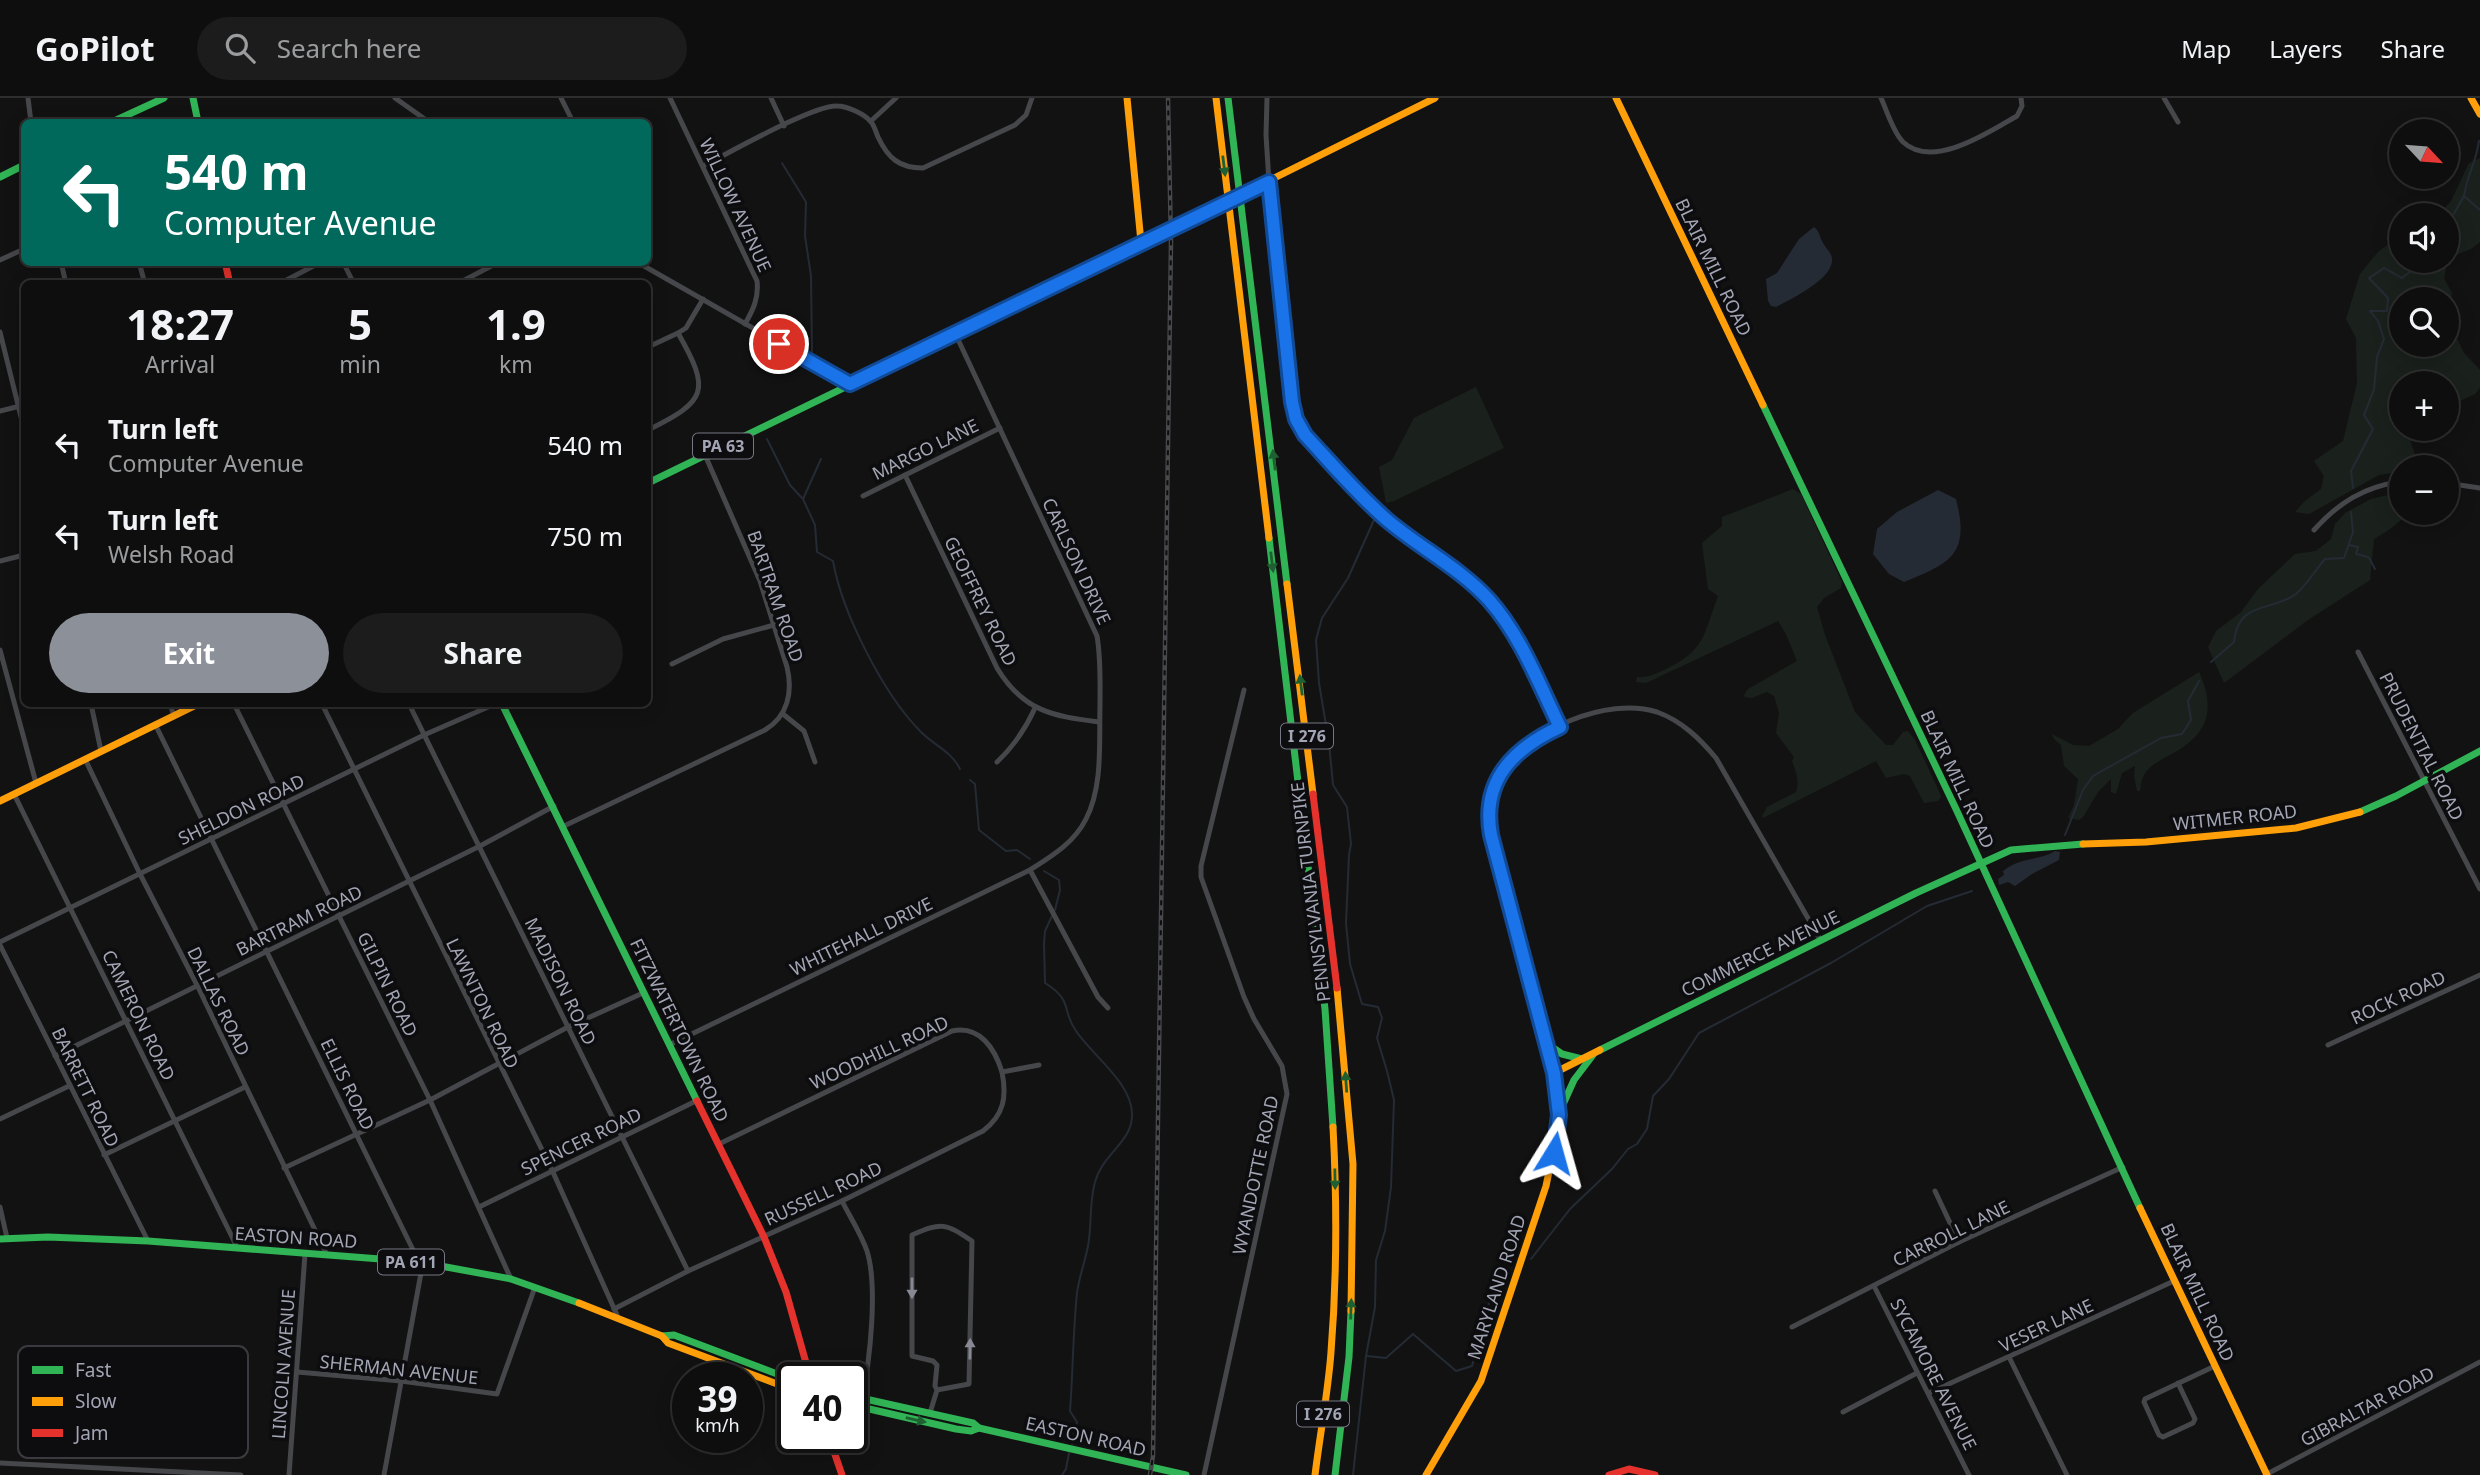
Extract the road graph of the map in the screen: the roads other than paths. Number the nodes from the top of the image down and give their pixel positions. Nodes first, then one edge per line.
1 (28, 98) edge
2 (164, 98) edge
3 (193, 98) edge
4 (395, 98) edge
5 (561, 98) edge
6 (670, 98) edge
7 (771, 98) edge
8 (896, 98) edge
9 (1032, 98) edge
10 (1127, 98) edge
11 (1216, 98) edge
12 (1228, 98) edge
13 (1268, 98) edge
14 (1435, 98) edge
15 (1616, 98) edge
16 (1881, 98) edge
17 (2021, 98) edge
18 (2164, 98) edge
19 (2471, 98) edge
20 (2480, 114) edge
21 (31, 119) edge
22 (118, 119) edge
23 (197, 119) edge
24 (425, 119) edge
25 (572, 119) edge
26 (871, 121) junction
27 (2178, 122) dead end
28 (784, 126) junction
29 (21, 166) edge
30 (703, 166) junction
31 (0, 177) edge
32 (1269, 182) junction
33 (1142, 242) junction
34 (21, 250) edge
35 (0, 260) edge
36 (313, 266) edge
37 (491, 266) edge
38 (642, 266) edge
39 (287, 280) edge
40 (465, 280) edge
41 (703, 299) junction
42 (745, 324) junction
43 (0, 332) edge
44 (678, 333) junction
45 (955, 333) junction
46 (651, 346) edge
47 (850, 384) junction
48 (21, 403) edge
49 (21, 406) edge
50 (0, 411) edge
51 (651, 428) edge
52 (1000, 428) junction
53 (705, 455) junction
54 (905, 475) junction
55 (651, 482) edge
56 (2389, 484) edge
57 (2459, 485) edge
58 (2480, 488) edge
59 (863, 496) dead end
60 (2314, 530) dead end
61 (21, 556) edge
62 (0, 561) edge
63 (774, 625) junction
64 (0, 650) edge
65 (2358, 652) dead end
66 (672, 664) dead end
67 (1244, 690) dead end
68 (92, 707) edge
69 (171, 707) edge
70 (192, 707) edge
71 (235, 707) edge
72 (323, 707) edge
73 (410, 707) edge
74 (488, 707) edge
75 (504, 707) edge
76 (1035, 708) junction
77 (783, 714) junction
78 (174, 716) junction
79 (1099, 722) junction
80 (155, 724) junction
81 (1560, 727) junction
82 (424, 735) junction
83 (101, 751) junction
84 (2480, 751) edge
85 (85, 759) junction
86 (815, 762) dead end
87 (997, 762) dead end
88 (353, 769) junction
89 (2423, 780) junction
90 (36, 783) junction
91 (14, 794) junction
92 (0, 801) edge
93 (282, 804) junction
94 (554, 806) junction
95 (564, 826) junction
96 (211, 839) junction
97 (480, 846) junction
98 (1063, 849) joint
99 (1980, 863) junction
100 (1030, 870) junction
101 (140, 874) junction
102 (408, 882) junction
103 (2480, 889) edge
104 (70, 909) junction
105 (338, 916) junction
106 (1821, 941) junction
107 (0, 944) edge
108 (267, 950) junction
109 (2480, 975) edge
110 (198, 987) junction
111 (643, 993) junction
112 (1108, 1008) dead end
113 (127, 1020) junction
114 (568, 1027) junction
115 (1546, 1043) junction
116 (669, 1045) junction
117 (2328, 1045) dead end
118 (1596, 1052) junction
119 (55, 1056) junction
120 (1583, 1059) junction
121 (498, 1065) junction
122 (1039, 1065) dead end
123 (1002, 1072) junction
124 (1554, 1073) junction
125 (69, 1086) junction
126 (246, 1087) junction
127 (430, 1100) junction
128 (696, 1101) junction
129 (1559, 1115) junction
130 (0, 1119) edge
131 (175, 1121) junction
132 (356, 1134) junction
133 (622, 1137) junction
134 (719, 1144) junction
135 (104, 1155) junction
136 (2123, 1167) junction
137 (284, 1168) junction
138 (552, 1170) junction
139 (1935, 1191) dead end
140 (842, 1201) junction
141 (0, 1207) edge
142 (479, 1207) junction
143 (764, 1237) junction
144 (4, 1238) edge
145 (148, 1241) junction
146 (1959, 1242) junction
147 (237, 1249) junction
148 (305, 1254) junction
149 (327, 1255) junction
150 (419, 1262) junction
151 (688, 1271) junction
152 (512, 1279) junction
153 (2174, 1281) junction
154 (1874, 1286) junction
155 (535, 1287) junction
156 (615, 1312) junction
157 (1792, 1327) dead end
158 (662, 1336) junction
159 (2009, 1357) junction
160 (806, 1362) edge
161 (868, 1362) edge
162 (2480, 1362) edge
163 (2215, 1366) junction
164 (297, 1372) junction
165 (1917, 1373) junction
166 (777, 1374) edge
167 (401, 1381) junction
168 (2178, 1383) junction
169 (777, 1384) edge
170 (937, 1390) junction
171 (1929, 1393) junction
172 (868, 1399) edge
173 (868, 1409) edge
174 (1843, 1412) dead end
175 (930, 1413) junction
176 (979, 1428) junction
177 (834, 1453) edge
178 (0, 1463) edge
179 (241, 1475) edge
180 (289, 1475) edge
181 (384, 1475) edge
182 (842, 1475) edge
183 (1186, 1475) edge
184 (1204, 1475) edge
185 (1315, 1475) edge
186 (1335, 1475) edge
187 (1426, 1475) edge
188 (1609, 1475) edge
189 (1625, 1475) edge
190 (1638, 1475) edge
191 (1655, 1475) edge
192 (1969, 1475) edge
193 (2067, 1475) edge
194 (2267, 1475) edge

1 - 21 street
2 - 22 main road
3 - 23 main road
4 - 24 street
5 - 25 street
6 - 30 street, WILLOW AVENUE
7 - 28 street
8 - 26 street
9 - 26 street
10 - 33 main road
11 -> 185 main road, PENNSYLVANIA TURNPIKE / I 276
186 -> 12 main road, PENNSYLVANIA TURNPIKE / I 276
13 - 32 street
14 - 32 main road, PA 63
15 - 99 main road, BLAIR MILL ROAD
16 - 17 street
18 - 27 street
19 - 20 main road
26 - 28 street
28 - 30 street
29 - 31 main road
30 - 42 street, WILLOW AVENUE
32 - 33 main road, PA 63, bridge
32 - 81 street
33 - 45 main road, PA 63
34 - 35 street
36 - 39 street
37 - 40 street
38 - 41 street
41 - 42 street
41 - 44 street
42 - 47 street
43 - 48 street
44 - 46 street
44 - 51 street
45 - 47 main road, PA 63
45 - 52 street, CARLSON DRIVE
47 - 53 main road, PA 63
49 - 50 street
52 - 54 street, MARGO LANE
52 - 79 street, CARLSON DRIVE
53 - 55 main road, PA 63
53 - 63 street, BARTRAM ROAD
54 - 59 street, MARGO LANE
54 - 76 street, GEOFFREY ROAD
56 - 60 street
57 - 58 street
61 - 62 street
63 - 66 street
63 - 77 street, BARTRAM ROAD
64 - 90 street
65 - 89 street, PRUDENTIAL ROAD
67 - 184 street, WYANDOTTE ROAD
68 - 83 street
69 - 78 street
70 - 78 main road
71 - 93 street, GILPIN ROAD
72 - 88 street, LAWNTON ROAD
73 - 82 street, MADISON ROAD
74 - 82 street, SHELDON ROAD
75 - 94 main road, FITZWATERTOWN ROAD
76 - 79 street, GEOFFREY ROAD
76 - 87 street
77 - 86 street
77 - 95 street
78 - 80 main road
79 - 98 street, CARLSON DRIVE
80 - 83 main road
80 - 96 street, ELLIS ROAD
81 - 106 street, MARYLAND ROAD
81 - 115 street, MARYLAND ROAD
82 - 88 street, SHELDON ROAD
82 - 97 street, MADISON ROAD
83 - 85 main road
84 - 89 main road, WITMER ROAD
85 - 90 main road
85 - 101 street, DALLAS ROAD
88 - 93 street, SHELDON ROAD
88 - 102 street, LAWNTON ROAD
89 - 99 main road, WITMER ROAD
89 - 103 street, PRUDENTIAL ROAD
90 - 91 main road
91 - 92 main road
91 - 104 street, CAMERON ROAD
93 - 96 street, SHELDON ROAD
93 - 105 street, GILPIN ROAD
94 - 95 main road, FITZWATERTOWN ROAD
94 - 97 street, BARTRAM ROAD
95 - 111 main road, FITZWATERTOWN ROAD
96 - 101 street, SHELDON ROAD
96 - 108 street, ELLIS ROAD
97 - 102 street, BARTRAM ROAD
97 - 114 street, MADISON ROAD
98 - 100 street, WHITEHALL DRIVE
99 - 106 main road, COMMERCE AVENUE
99 - 136 main road, BLAIR MILL ROAD
100 - 112 street
100 - 116 street, WHITEHALL DRIVE
101 - 104 street, SHELDON ROAD
101 - 110 street, DALLAS ROAD
102 - 105 street, BARTRAM ROAD
102 - 121 street, LAWNTON ROAD
104 - 107 street, SHELDON ROAD
104 - 113 street, CAMERON ROAD
105 - 108 street, BARTRAM ROAD
105 - 127 street, GILPIN ROAD
106 - 118 main road, COMMERCE AVENUE
107 - 119 street, BARRETT ROAD
108 - 110 street, BARTRAM ROAD
108 - 132 street, ELLIS ROAD
109 - 117 street, ROCK ROAD
110 - 113 street, BARTRAM ROAD
110 - 126 street, DALLAS ROAD
111 - 114 street
111 - 116 main road, FITZWATERTOWN ROAD
113 - 119 street, BARTRAM ROAD
113 - 131 street, CAMERON ROAD
114 - 121 street
114 - 133 street, MADISON ROAD
115 - 120 main road
115 - 124 street, MARYLAND ROAD
116 - 128 main road, FITZWATERTOWN ROAD
118 - 120 main road, COMMERCE AVENUE
118 - 129 main road
119 - 125 street, BARRETT ROAD
120 - 124 main road, COMMERCE AVENUE
121 - 127 street
121 - 138 street, LAWNTON ROAD
122 - 123 street
123 - 134 street, WOODHILL ROAD
123 - 140 street, RUSSELL ROAD
124 - 129 main road, MARYLAND ROAD
125 - 130 street
125 - 135 street, BARRETT ROAD
126 - 131 street
126 - 137 street, DALLAS ROAD
127 - 132 street
127 - 142 street, GILPIN ROAD
128 - 133 street, SPENCER ROAD
128 - 134 main road, FITZWATERTOWN ROAD
129 - 187 main road, MARYLAND ROAD
131 - 135 street
131 - 147 street, CAMERON ROAD
132 - 137 street
132 - 150 street, ELLIS ROAD
133 - 138 street, SPENCER ROAD
133 - 151 street, MADISON ROAD
134 - 143 main road, FITZWATERTOWN ROAD
135 - 145 street, BARRETT ROAD
136 - 146 street, CARROLL LANE
136 - 153 main road, BLAIR MILL ROAD
137 - 149 street, DALLAS ROAD
138 - 142 street, SPENCER ROAD
138 - 156 street, LAWNTON ROAD
139 - 146 street
140 - 143 street, RUSSELL ROAD
140 - 161 street
141 - 144 street
142 - 152 street, GILPIN ROAD
143 - 151 street, RUSSELL ROAD
143 - 160 main road, FITZWATERTOWN ROAD
144 - 145 main road, EASTON ROAD / PA 611
145 - 147 main road, EASTON ROAD / PA 611
146 - 154 street, CARROLL LANE
147 - 148 main road, EASTON ROAD / PA 611
148 - 149 main road, EASTON ROAD / PA 611
148 - 164 street, LINCOLN AVENUE
149 - 150 main road, EASTON ROAD / PA 611
150 - 152 main road, EASTON ROAD / PA 611
150 - 167 street
151 - 156 street, RUSSELL ROAD
152 - 155 main road, EASTON ROAD / PA 611
153 - 159 street, VESER LANE
153 - 163 main road, BLAIR MILL ROAD
154 - 157 street, CARROLL LANE
154 - 165 street, SYCAMORE AVENUE
155 - 156 main road, EASTON ROAD / PA 611
155 - 167 street, SHERMAN AVENUE
156 - 158 main road, EASTON ROAD / PA 611
158 - 166 main road, EASTON ROAD / PA 611
158 - 169 main road, EASTON ROAD / PA 611
159 - 171 street, VESER LANE
159 - 193 street
162 - 194 street, GIBRALTAR ROAD
163 - 168 street
163 - 194 main road, BLAIR MILL ROAD
164 - 167 street, SHERMAN AVENUE
164 - 180 street, LINCOLN AVENUE
165 - 171 street, SYCAMORE AVENUE
165 - 174 street
167 - 181 street
168 - 168 street
170 -> 170 street
170 - 175 street
171 - 192 street, SYCAMORE AVENUE
172 - 175 main road, EASTON ROAD
173 -> 176 main road, EASTON ROAD
175 - 176 main road, EASTON ROAD
176 - 183 main road, EASTON ROAD
177 - 182 main road
178 - 179 street
188 - 191 main road
189 - 190 main road

